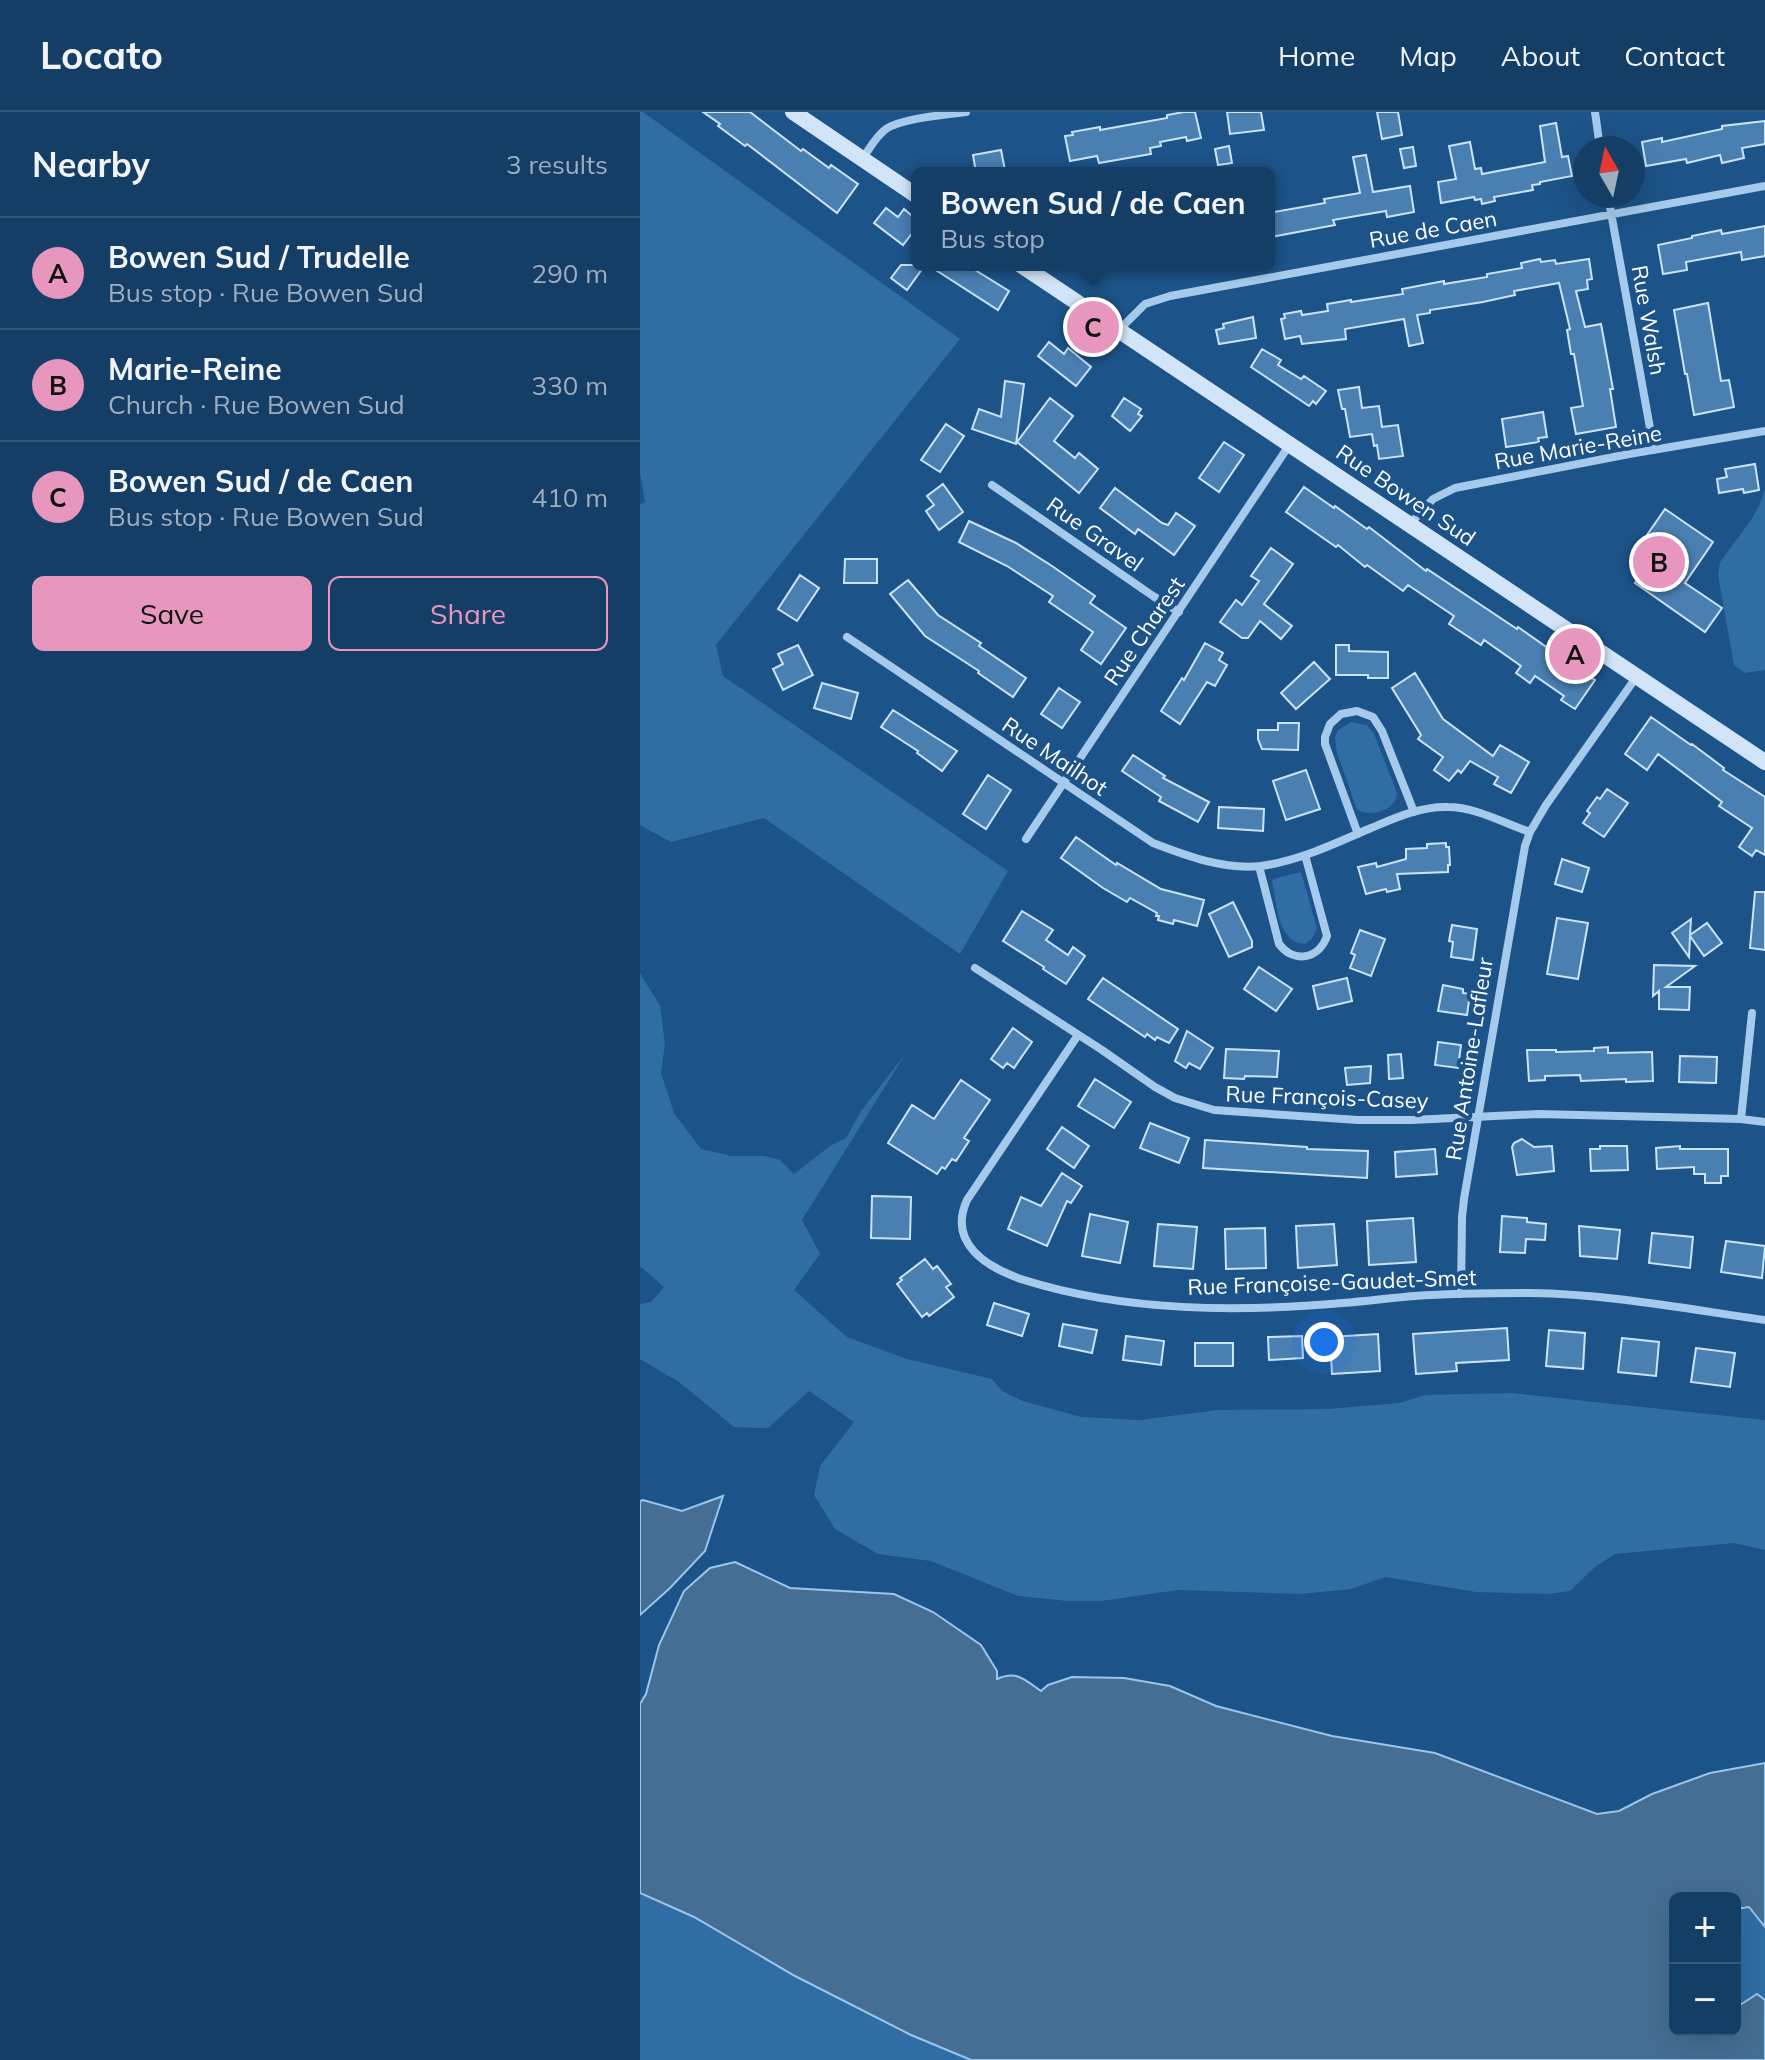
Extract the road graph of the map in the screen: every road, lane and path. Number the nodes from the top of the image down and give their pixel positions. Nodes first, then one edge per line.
1 (793, 112) edge
2 (964, 112) edge
3 (1595, 112) edge
4 (1598, 136) edge
5 (862, 159) junction
6 (1765, 186) edge
7 (911, 192) edge
8 (1611, 208) edge
9 (1612, 214) junction
10 (1030, 271) edge
11 (1119, 330) junction
12 (1765, 431) edge
13 (1290, 443) junction
14 (1654, 450) junction
15 (992, 485) dead end
16 (1410, 524) junction
17 (1179, 612) junction
18 (847, 637) dead end
19 (1637, 676) junction
20 (1765, 762) edge
21 (1063, 783) junction
22 (1414, 812) junction
23 (1530, 832) junction
24 (1358, 834) junction
25 (1026, 839) dead end
26 (1305, 855) junction
27 (1259, 866) junction
28 (975, 968) dead end
29 (1752, 1013) dead end
30 (1078, 1035) junction
31 (1478, 1116) junction
32 (1741, 1119) junction
33 (1765, 1122) edge
34 (1461, 1294) junction
35 (1765, 1320) edge

1 - 5 street
2 - 5 street
3 - 4 street
5 - 7 street
6 - 9 street, Rue de Caen
8 - 9 street, Rue Walsh
9 - 11 street, Rue de Caen
9 - 14 street, Rue Walsh
10 - 11 street, Rue Bowen Sud
11 - 13 street, Rue Bowen Sud
12 - 14 street, Rue Marie-Reine
13 - 16 street, Rue Bowen Sud
13 - 17 street, Rue Charest
14 - 16 street, Rue Marie-Reine
15 - 17 street, Rue Gravel
16 - 19 street, Rue Bowen Sud
17 - 21 street, Rue Charest
18 - 21 street, Rue Mailhot
19 - 20 street, Rue Bowen Sud
19 - 23 street, Rue Antoine-Lafleur
21 - 25 street, Rue Charest
21 - 27 street, Rue Mailhot
22 - 23 street, Rue Mailhot
22 - 24 street, Rue Mailhot
22 - 24 street
23 - 31 street, Rue Antoine-Lafleur
24 - 26 street, Rue Mailhot
26 - 27 street, Rue Mailhot
26 - 27 street
28 - 30 street, Rue François-Casey
29 - 32 street
30 - 31 street, Rue François-Casey
30 - 34 street, Rue Françoise-Gaudet-Smet
31 - 32 street, Rue François-Casey
31 - 34 street, Rue Antoine-Lafleur
32 - 33 street, Rue François-Casey
34 - 35 street, Rue Françoise-Gaudet-Smet

